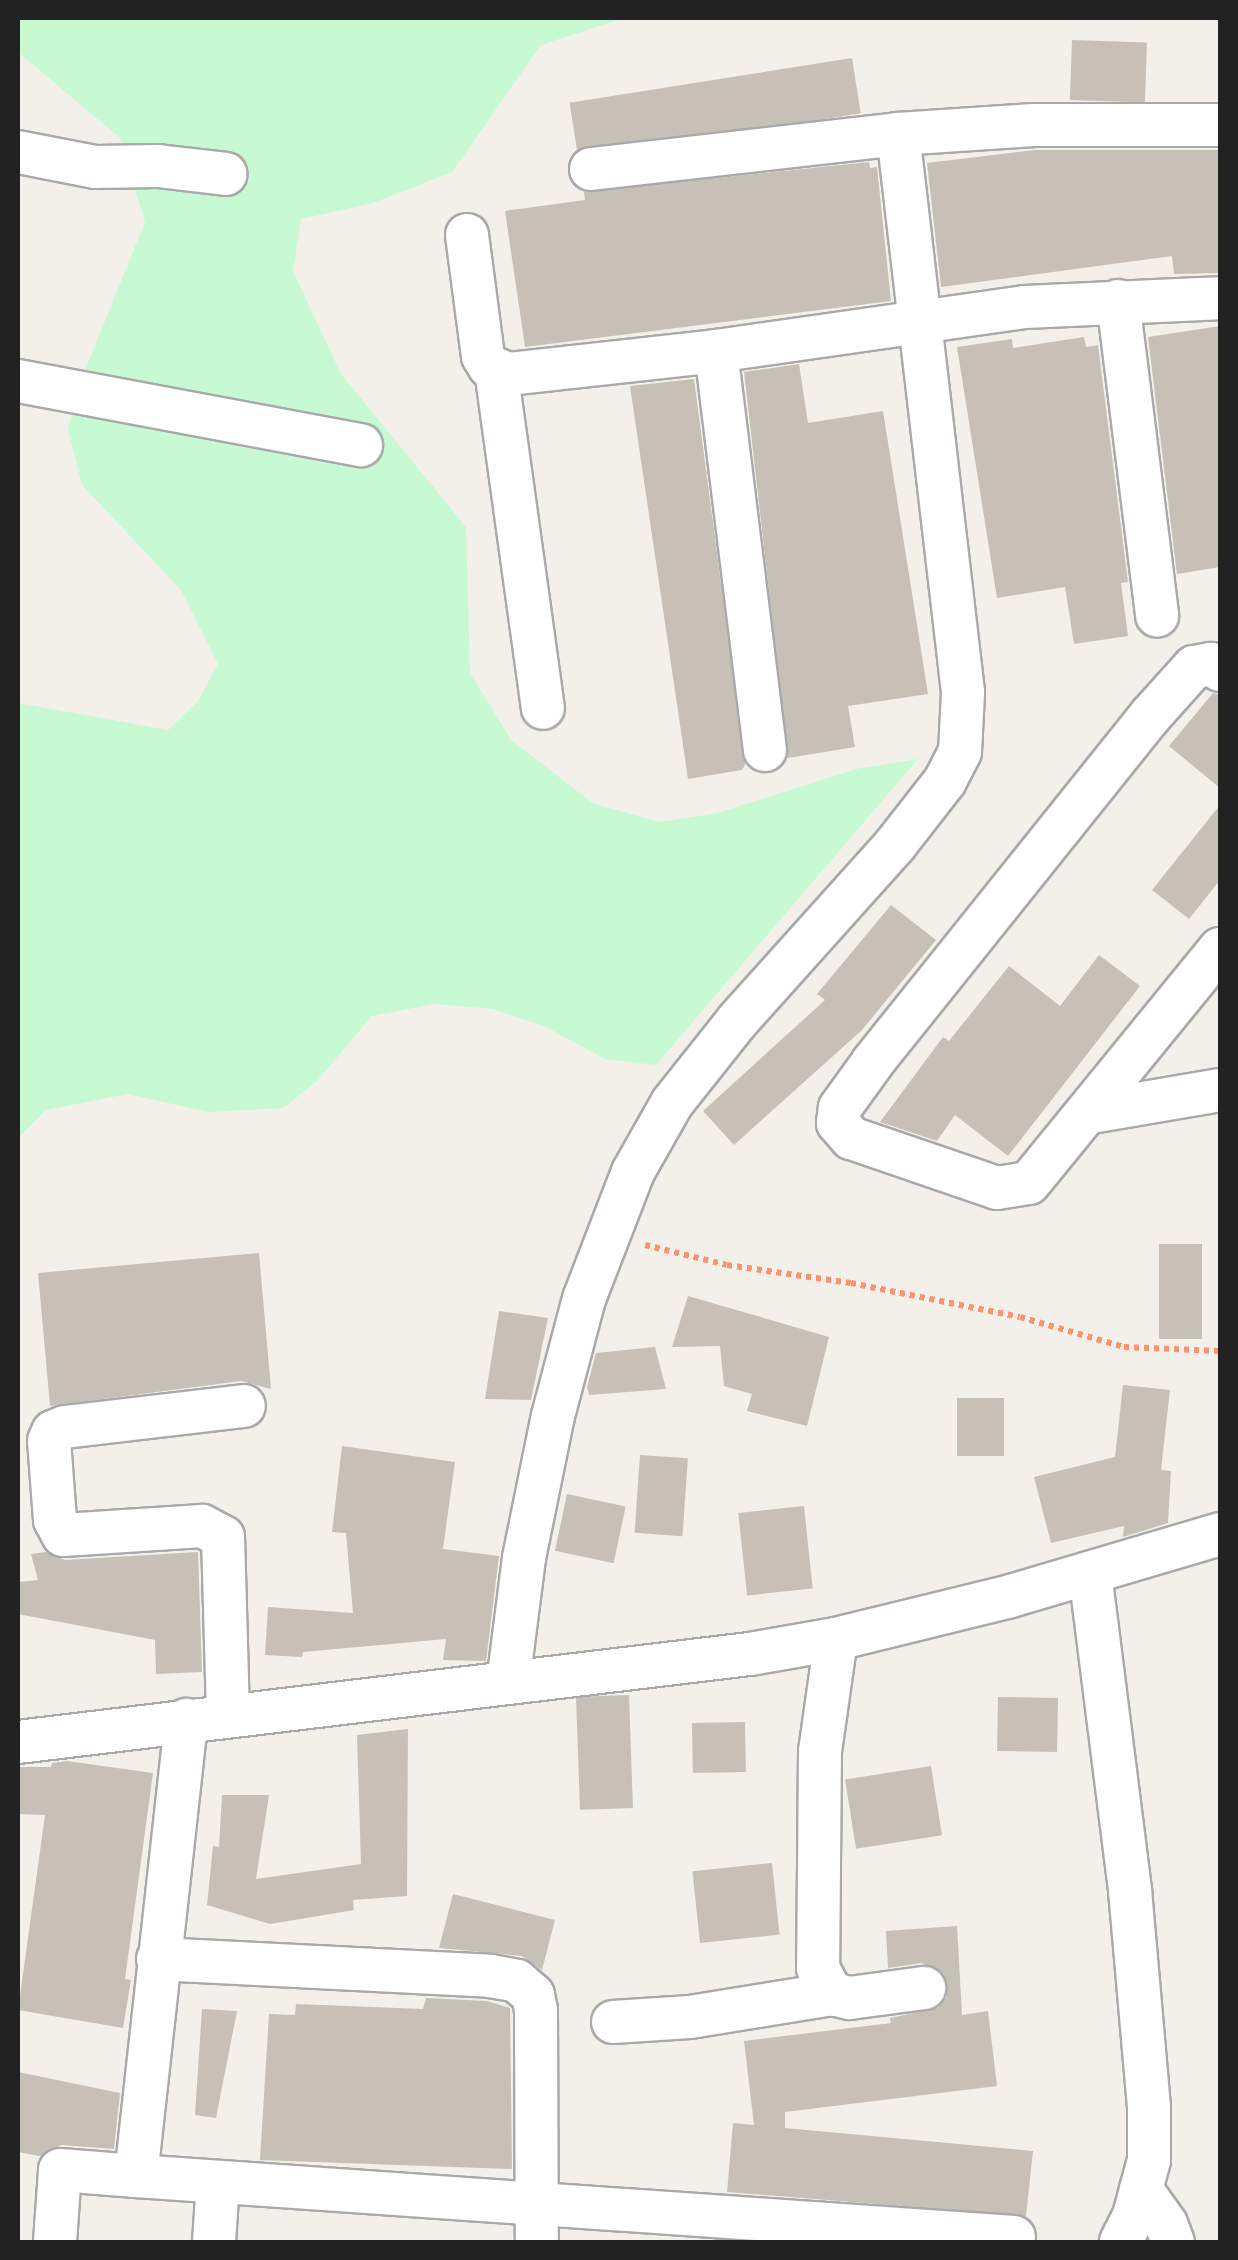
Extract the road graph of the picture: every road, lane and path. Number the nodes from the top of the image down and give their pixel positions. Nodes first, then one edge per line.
1 (1220, 125) edge
2 (898, 134) junction
3 (18, 152) edge
4 (591, 169) dead end
5 (226, 174) dead end
6 (466, 236) dead end
7 (1220, 298) edge
8 (1118, 301) junction
9 (922, 318) junction
10 (716, 351) junction
11 (496, 370) junction
12 (18, 381) edge
13 (360, 445) dead end
14 (1157, 616) dead end
15 (1220, 670) edge
16 (543, 708) dead end
17 (765, 750) dead end
18 (1220, 949) edge
19 (1220, 1090) edge
20 (1091, 1112) junction
21 (605, 1235) junction
22 (1220, 1351) edge
23 (244, 1406) dead end
24 (1220, 1534) edge
25 (1090, 1572) junction
26 (836, 1640) junction
27 (508, 1683) junction
28 (228, 1715) junction
29 (186, 1720) junction
30 (18, 1742) edge
31 (158, 1959) junction
32 (924, 1988) dead end
33 (832, 1994) junction
34 (613, 2022) dead end
35 (136, 2176) junction
36 (218, 2182) junction
37 (1141, 2189) junction
38 (537, 2224) edge
39 (933, 2237) edge
40 (1014, 2238) dead end
41 (55, 2242) edge
42 (214, 2242) edge
43 (1121, 2242) edge
44 (1173, 2242) edge

1 - 2 street
2 - 4 street
2 - 9 street
3 - 5 street
6 - 11 street
7 - 8 street
8 - 9 street
8 - 14 street
9 - 10 street
9 - 21 street
10 - 11 street
10 - 17 street
11 - 16 street
12 - 13 street
15 - 20 street
18 - 20 street
19 - 20 street
21 - 22 path
21 - 27 street
23 - 28 street
24 - 25 street
25 - 26 street
25 - 37 street
26 - 27 street
26 - 33 street
27 - 28 street
28 - 29 street
29 - 30 street
29 - 31 street
31 - 35 street
31 - 38 street
32 - 33 street
33 - 34 street
35 - 36 street
35 - 41 street
36 - 38 street
36 - 42 street
37 - 43 street
37 - 44 street
38 - 39 street
39 - 40 street

